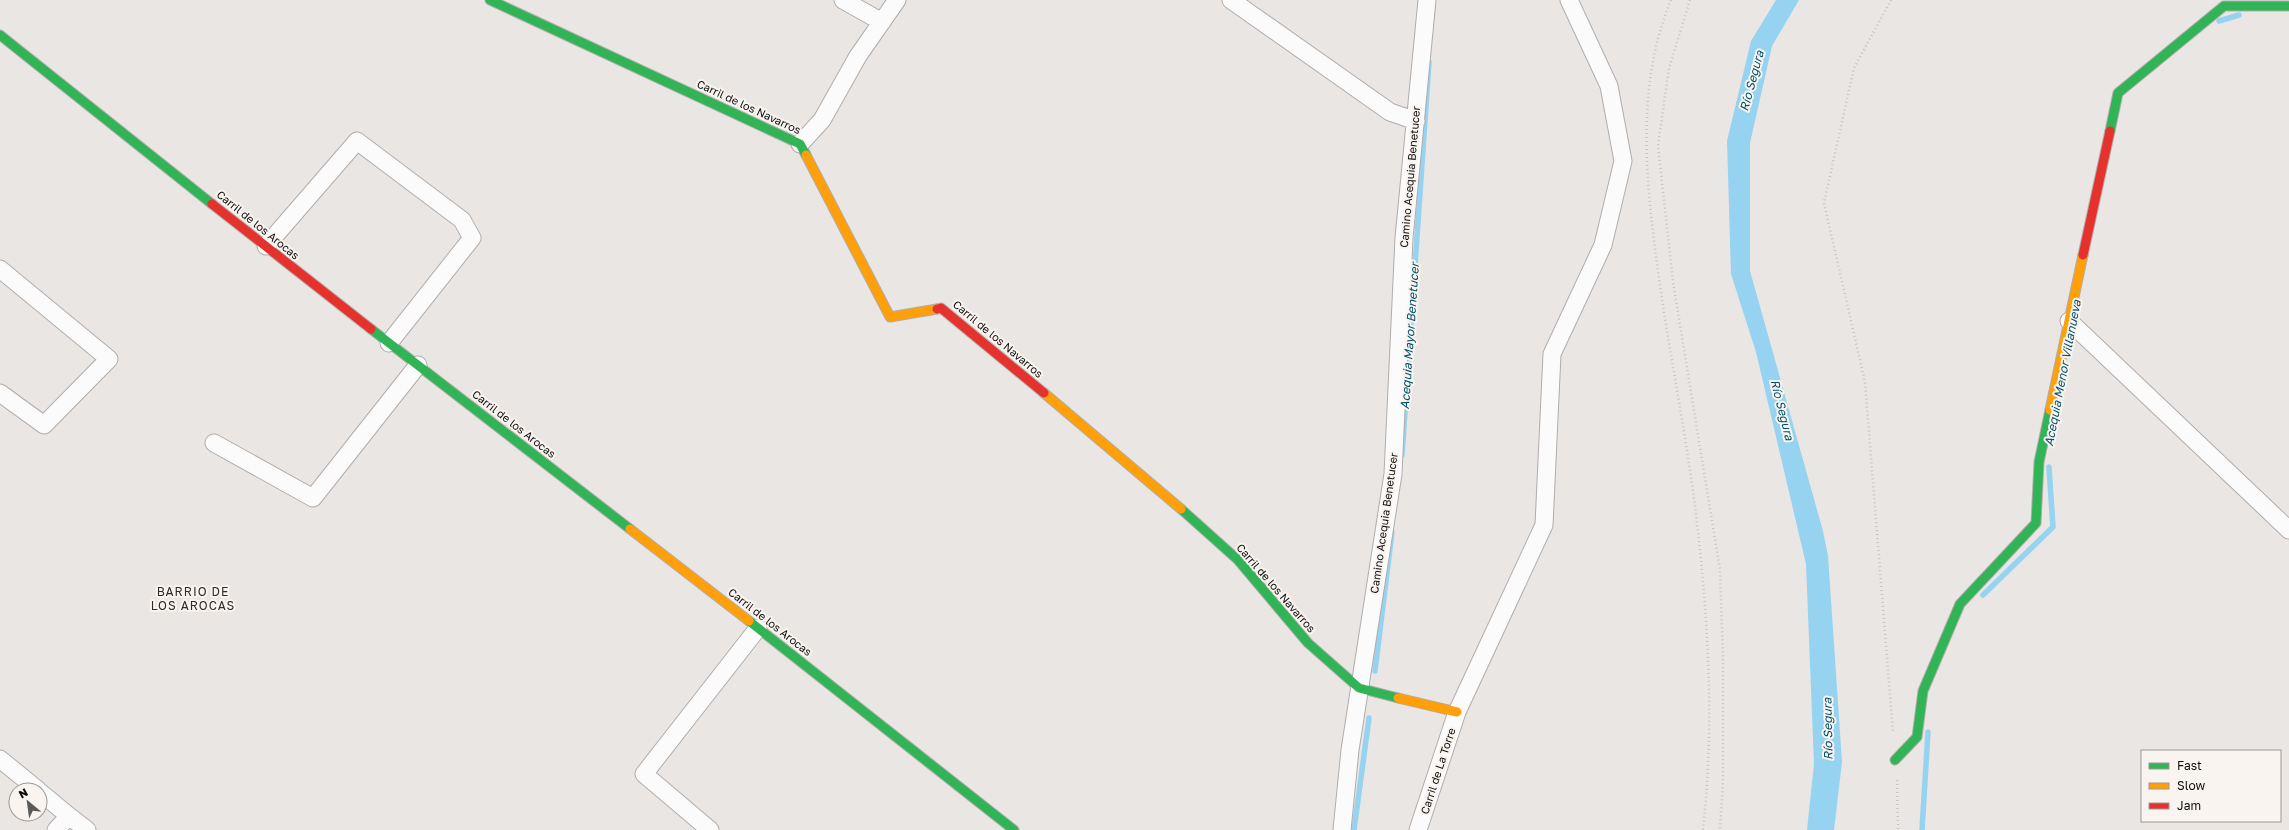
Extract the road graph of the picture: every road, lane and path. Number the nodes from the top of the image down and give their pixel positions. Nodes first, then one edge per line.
1 (490, 0) edge
2 (843, 0) edge
3 (897, 0) edge
4 (1231, 0) edge
5 (1427, 0) edge
6 (1569, 0) edge
7 (1671, 0) edge
8 (1690, 0) edge
9 (1891, 0) edge
10 (2289, 6) edge
11 (882, 22) junction
12 (0, 35) edge
13 (1416, 121) junction
14 (800, 144) junction
15 (266, 246) junction
16 (0, 269) edge
17 (2069, 321) junction
18 (389, 343) junction
19 (418, 365) junction
20 (0, 393) edge
21 (214, 443) dead end
22 (2289, 530) edge
23 (758, 628) junction
24 (1359, 688) junction
25 (1457, 712) junction
26 (0, 759) edge
27 (1895, 760) junction
28 (28, 782) edge
29 (48, 799) edge
30 (69, 816) junction
31 (56, 830) edge
32 (87, 830) edge
33 (710, 830) edge
34 (1014, 830) edge
35 (1342, 830) edge
36 (1418, 830) edge
37 (1702, 830) edge
38 (1720, 830) edge
39 (1898, 830) edge

1 - 14 street, Carril de los Navarros
2 - 11 street
3 - 11 street
4 - 13 street
5 - 13 street, Camino Acequia Benetucer
6 - 25 street, Carril de La Torre
7 - 37 path
8 - 38 path
9 - 27 path
10 - 17 street
11 - 14 street
12 - 15 street, Carril de los Arocas
13 - 24 street, Camino Acequia Benetucer
14 - 24 street, Carril de los Navarros
15 - 18 street, Carril de los Arocas
15 - 18 street
16 - 20 street
17 - 22 street
17 - 27 street
18 - 19 street, Carril de los Arocas
19 - 21 street
19 - 23 street, Carril de los Arocas
23 - 33 street
23 - 34 street, Carril de los Arocas
24 - 25 street, Carril de los Navarros
24 - 35 street, Camino Acequia Benetucer
25 - 36 street, Carril de La Torre
26 - 28 street
27 - 39 path
29 - 30 street
30 - 31 street
30 - 32 street

